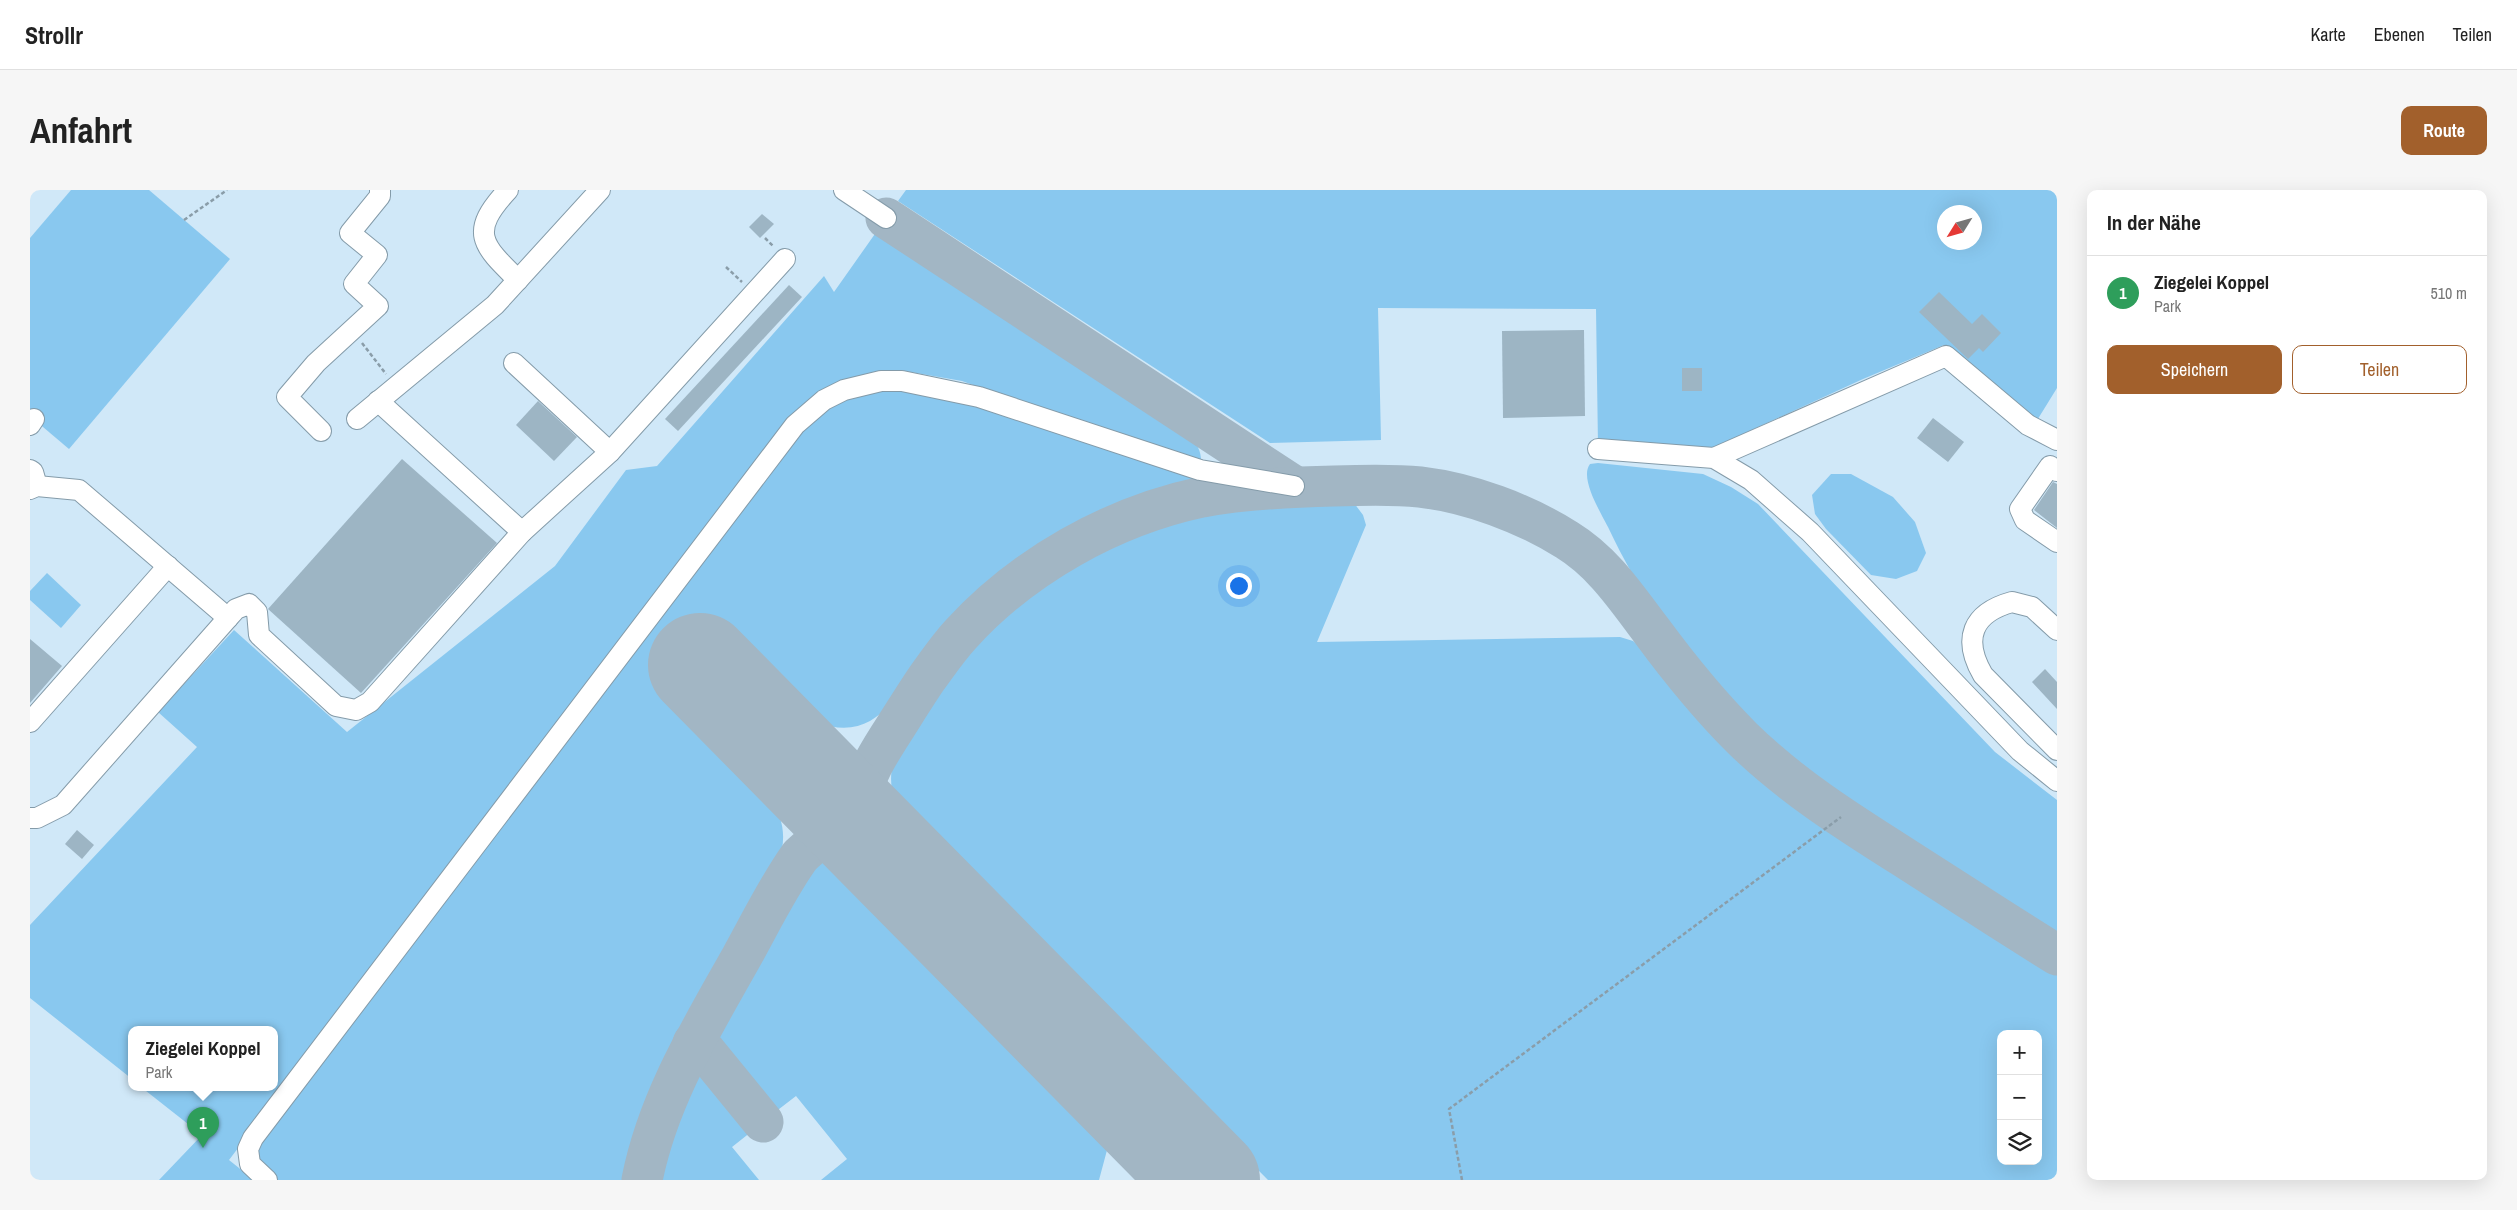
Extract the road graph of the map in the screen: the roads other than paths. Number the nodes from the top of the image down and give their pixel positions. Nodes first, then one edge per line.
1 (380, 190) edge
2 (508, 190) edge
3 (600, 190) edge
4 (844, 190) edge
5 (886, 218) dead end
6 (785, 258) dead end
7 (518, 280) junction
8 (514, 363) dead end
9 (378, 401) junction
10 (357, 419) dead end
11 (320, 432) dead end
12 (2057, 440) edge
13 (1598, 449) dead end
14 (610, 452) junction
15 (1714, 458) junction
16 (2057, 471) edge
17 (32, 482) edge
18 (1294, 486) dead end
19 (522, 532) junction
20 (2057, 542) edge
21 (168, 566) junction
22 (228, 618) junction
23 (2057, 630) edge
24 (30, 722) edge
25 (2057, 750) edge
26 (2057, 781) edge
27 (30, 818) edge
28 (267, 1180) edge

1 - 11 lane
2 - 7 lane
3 - 7 lane
4 - 5 lane
6 - 14 lane
7 - 9 lane
8 - 14 lane
9 - 10 lane
9 - 19 lane
12 - 15 lane
13 - 15 lane
14 - 19 lane
15 - 26 lane
16 - 20 lane
17 - 21 lane
18 - 28 lane
19 - 22 lane
21 - 22 lane
21 - 24 lane
22 - 27 lane
23 - 25 lane

